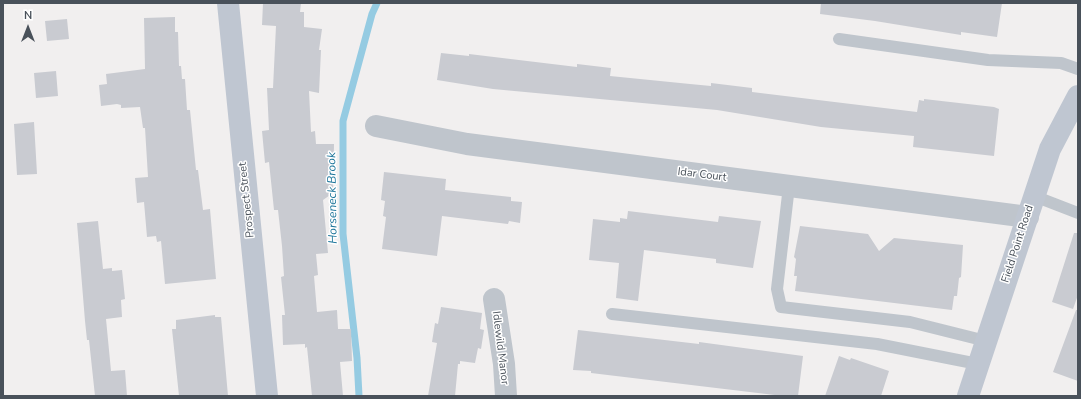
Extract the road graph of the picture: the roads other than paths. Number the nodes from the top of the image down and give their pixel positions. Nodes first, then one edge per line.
1 (228, 3) edge
2 (839, 39) dead end
3 (1078, 69) edge
4 (1078, 96) edge
5 (376, 126) dead end
6 (789, 186) junction
7 (1034, 196) junction
8 (1078, 213) edge
9 (1028, 217) junction
10 (494, 299) dead end
11 (612, 314) dead end
12 (986, 340) junction
13 (978, 364) junction
14 (267, 396) edge
15 (506, 396) edge
16 (968, 396) edge

1 - 14 street, Prospect Street
2 - 3 lane
4 - 7 street, Field Point Road
5 - 6 street, Idar Court
6 - 9 street, Idar Court
6 - 12 lane
7 - 8 lane
7 - 9 street, Field Point Road
9 - 12 street, Field Point Road
10 - 15 street, Idlewild Manor
11 - 13 lane
12 - 13 street, Field Point Road
13 - 16 street, Field Point Road

